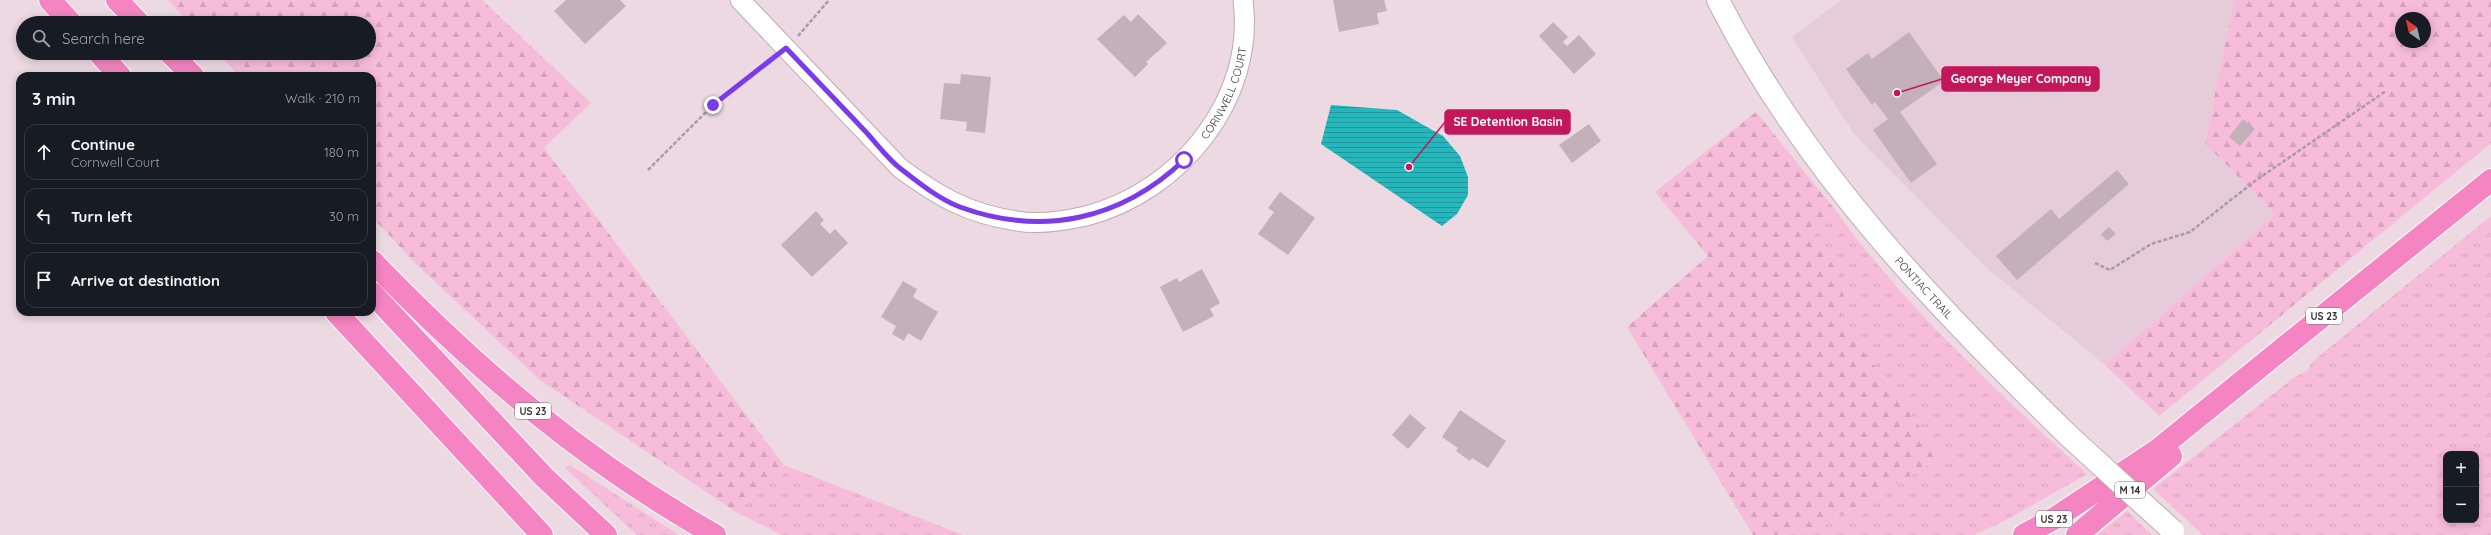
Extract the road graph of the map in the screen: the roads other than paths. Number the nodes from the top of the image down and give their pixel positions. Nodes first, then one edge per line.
1 (50, 0) edge
2 (740, 0) edge
3 (1243, 0) edge
4 (1718, 0) edge
5 (65, 16) edge
6 (105, 60) edge
7 (164, 60) edge
8 (177, 60) edge
9 (116, 72) edge
10 (173, 72) edge
11 (189, 72) edge
12 (2491, 180) edge
13 (2491, 197) edge
14 (376, 265) edge
15 (376, 297) edge
16 (340, 316) edge
17 (2176, 533) edge
18 (542, 535) edge
19 (606, 535) edge
20 (715, 535) edge
21 (2024, 535) edge
22 (2077, 535) edge

1 - 5 highway
2 - 3 street, CORNWELL COURT
4 - 17 main road, PONTIAC TRAIL, bridge
6 - 9 highway
7 - 10 highway
8 - 11 highway
12 - 21 highway, US 23
13 - 22 highway, M 14
14 - 20 highway, US 23
15 - 19 highway
16 - 18 highway

